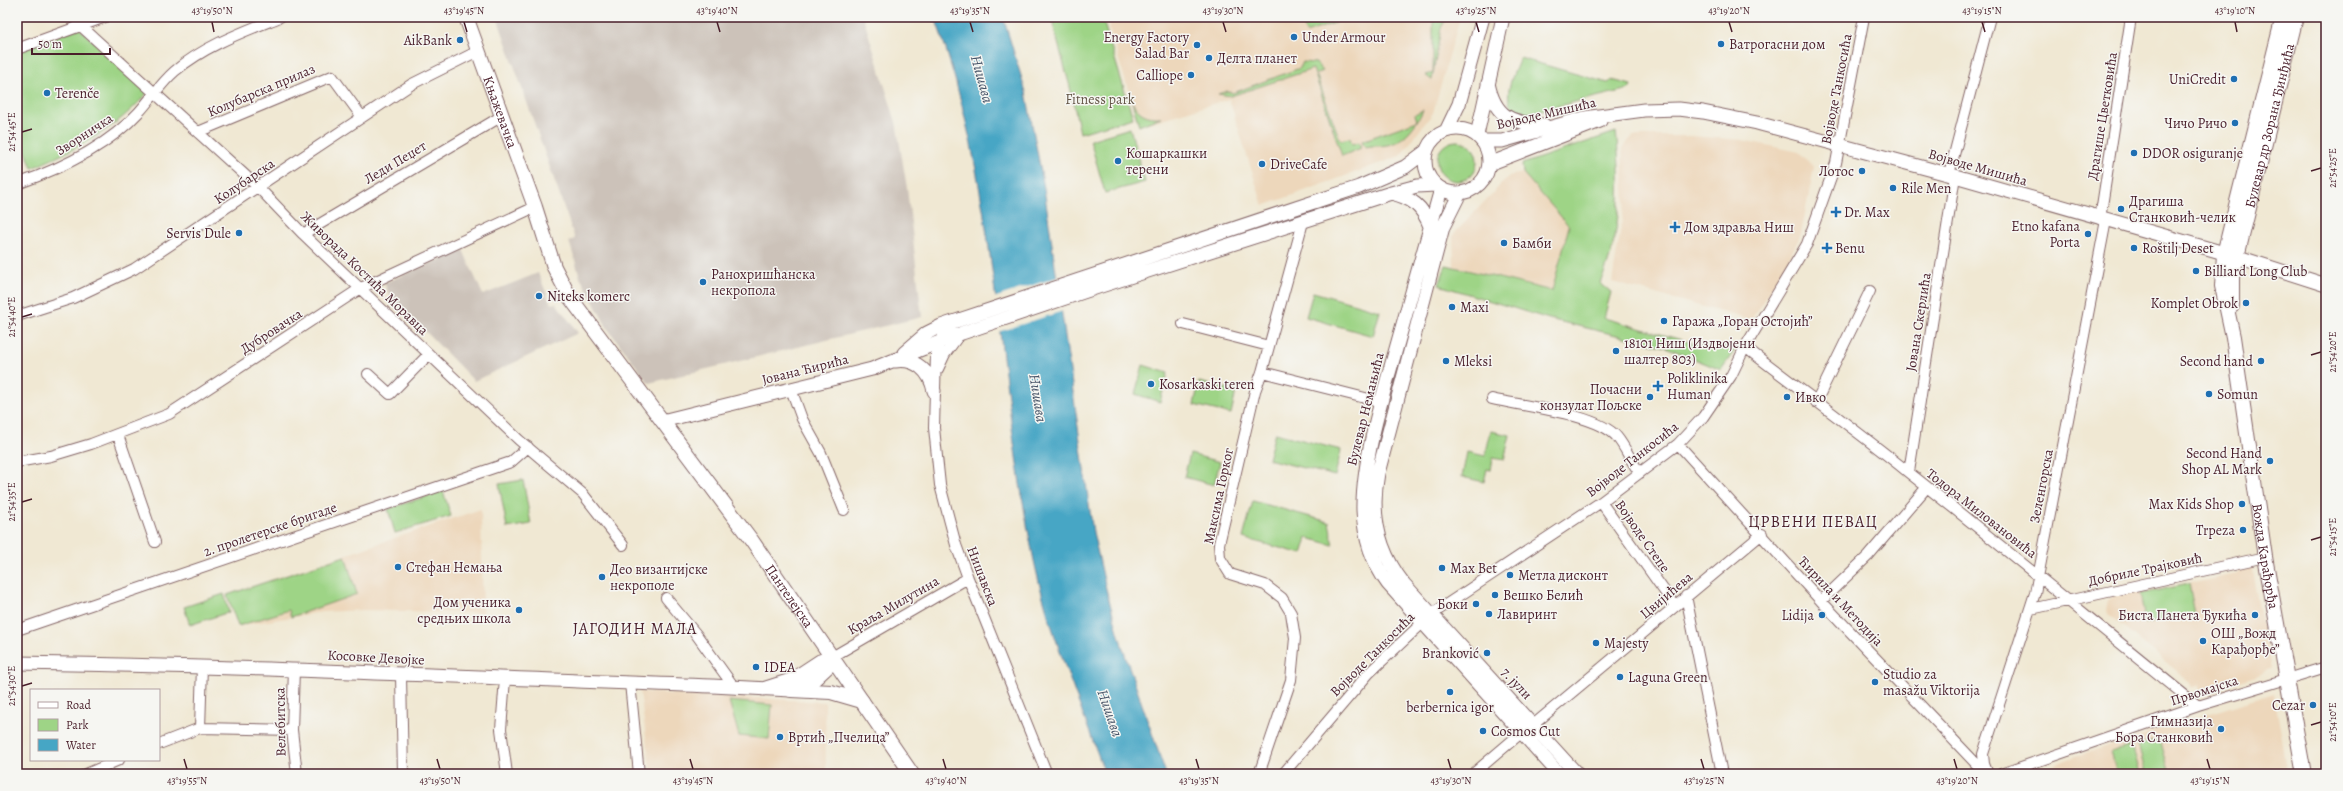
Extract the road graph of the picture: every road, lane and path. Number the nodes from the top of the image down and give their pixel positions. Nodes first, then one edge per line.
1 (75, 17) edge
2 (105, 17) edge
3 (280, 17) edge
4 (466, 17) edge
5 (1483, 17) edge
6 (1503, 17) edge
7 (1864, 17) edge
8 (1990, 17) edge
9 (2131, 17) edge
10 (2283, 17) edge
11 (2296, 17) edge
12 (82, 27) junction
13 (17, 49) edge
14 (478, 51) junction
15 (1488, 81) junction
16 (155, 92) junction
17 (1617, 115) junction
18 (502, 116) junction
19 (362, 117) junction
20 (1554, 125) junction
21 (1447, 129) junction
22 (198, 132) junction
23 (1480, 138) junction
24 (1839, 144) junction
25 (1425, 152) junction
26 (1489, 164) junction
27 (1952, 175) junction
28 (17, 184) edge
29 (258, 187) junction
30 (1438, 187) junction
31 (1391, 193) junction
32 (1460, 193) junction
33 (535, 207) junction
34 (2103, 219) junction
35 (1303, 222) junction
36 (1430, 226) junction
37 (303, 234) junction
38 (2224, 254) junction
39 (2238, 258) junction
40 (1099, 280) junction
41 (2326, 285) edge
42 (361, 288) junction
43 (1870, 290) dead end
44 (17, 316) edge
45 (958, 320) junction
46 (1183, 324) dead end
47 (961, 334) junction
48 (2233, 337) junction
49 (939, 342) junction
50 (1269, 346) junction
51 (1745, 347) junction
52 (429, 354) junction
53 (894, 359) junction
54 (1262, 372) junction
55 (368, 374) dead end
56 (935, 385) junction
57 (791, 389) junction
58 (1492, 399) dead end
59 (1381, 402) junction
60 (1816, 402) junction
61 (662, 421) junction
62 (118, 435) junction
63 (1678, 444) junction
64 (528, 447) junction
65 (17, 462) edge
66 (1909, 472) junction
67 (1640, 473) junction
68 (1927, 487) junction
69 (1601, 502) junction
70 (844, 510) dead end
71 (1762, 534) junction
72 (156, 542) dead end
73 (623, 545) dead end
74 (2265, 557) junction
75 (2038, 575) junction
76 (968, 578) junction
77 (1686, 596) junction
78 (666, 598) dead end
79 (1821, 601) junction
80 (2067, 601) junction
81 (1675, 606) junction
82 (2031, 609) junction
83 (1427, 618) junction
84 (17, 630) edge
85 (832, 657) junction
86 (17, 663) edge
87 (202, 666) junction
88 (2326, 668) edge
89 (294, 669) junction
90 (401, 675) junction
91 (505, 679) junction
92 (2287, 679) junction
93 (630, 683) junction
94 (734, 687) junction
95 (763, 689) junction
96 (790, 690) junction
97 (862, 701) junction
98 (2198, 706) junction
99 (1534, 725) junction
100 (200, 728) junction
101 (292, 730) junction
102 (1521, 733) junction
103 (160, 744) edge
104 (117, 761) edge
105 (1046, 771) edge
106 (86, 774) edge
107 (297, 774) edge
108 (403, 774) edge
109 (507, 774) edge
110 (639, 774) edge
111 (912, 774) edge
112 (1035, 774) edge
113 (1259, 774) edge
114 (1283, 774) edge
115 (1474, 774) edge
116 (1559, 774) edge
117 (1577, 774) edge
118 (1722, 774) edge
119 (1987, 774) edge
120 (2001, 774) edge
121 (2304, 774) edge

1 - 12 street, Живорада Костића Моравца
2 - 12 street
3 - 16 street, Зворничка
4 - 14 main road, Књажевачка
5 - 21 street
6 - 15 street
7 - 24 street, Војводе Танкосића
8 - 27 street, Јована Скерлића
9 - 34 street, Драгише Цветковића
10 - 38 main road, Булевар др Зорана Ђинђића
11 - 39 main road, Булевар др Зорана Ђинђића
12 - 13 street
12 - 16 street, Живорада Костића Моравца
14 - 18 main road, Књажевачка
14 - 19 street, Колубарска
15 - 20 street
15 - 23 street
16 - 22 street, Живорада Костића Моравца
16 - 28 street, Зворничка
17 - 20 street, Војводе Мишића
17 - 24 street, Војводе Мишића
17 - 26 street, Војводе Мишића
18 - 33 main road, Књажевачка
18 - 37 street, Леди Пеџет
19 - 22 street, Колубарска прилаз
19 - 29 street, Колубарска
20 - 23 street, Војводе Мишића
21 - 23 street
21 - 25 street
22 - 29 street, Живорада Костића Моравца
23 - 26 street
24 - 27 street, Војводе Мишића
24 - 51 street, Војводе Танкосића
25 - 30 street
25 - 40 street
26 - 32 street
27 - 34 street, Војводе Мишића
27 - 66 street, Јована Скерлића
29 - 37 street, Живорада Костића Моравца
29 - 44 street, Колубарска
30 - 31 street
30 - 32 street
30 - 36 street, Булевар Немањића
31 - 35 street
31 - 36 street
32 - 83 street, Булевар Немањића
33 - 42 street, Дубровачка
33 - 61 main road, Пантелејска
34 - 38 street, Војводе Мишића
34 - 75 street, Зеленгорска
35 - 40 street
35 - 50 street, Максима Горког
36 - 59 street, Булевар Немањића
37 - 42 street, Живорада Костића Моравца
38 - 39 street, Војводе Мишића
38 - 48 main road, Вожда Карађорђа
39 - 41 street, Војводе Мишића
39 - 48 main road, Вожда Карађорђа
40 - 45 street
40 - 47 street, Јована Ћирића
42 - 52 street, Живорада Костића Моравца
42 - 62 street, Дубровачка
43 - 60 street
45 - 49 street
45 - 53 street
46 - 50 street
47 - 49 street, Јована Ћирића
47 - 56 street
48 - 74 main road, Вожда Карађорђа
49 - 53 street, Јована Ћирића
49 - 56 street, Нишавска
50 - 54 street, Максима Горког
51 - 60 street, Тодора Миловановића
51 - 63 street, Војводе Танкосића
52 - 55 street
52 - 64 street, Живорада Костића Моравца
53 - 56 street
53 - 57 street, Јована Ћирића
54 - 59 street
54 - 113 street, Максима Горког
56 - 76 street, Нишавска
57 - 61 street, Јована Ћирића
57 - 70 street
58 - 67 street
59 - 83 street, Булевар Немањића
60 - 66 street, Тодора Миловановића
61 - 85 main road, Пантелејска
62 - 65 street, Дубровачка
62 - 72 street
63 - 67 street, Војводе Танкосића
63 - 71 street, Ћирила и Методија
64 - 73 street, Живорада Костића Моравца
64 - 84 street, 2. пролетерске бригаде
66 - 68 street, Тодора Миловановића
67 - 69 street, Војводе Танкосића
68 - 75 street, Тодора Миловановића
68 - 79 street
69 - 81 street, Војводе Степе
69 - 83 street, Војводе Танкосића
71 - 77 street, Цвијићева
71 - 79 street, Ћирила и Методија
74 - 80 street, Добриле Трајковић
74 - 92 main road, Вожда Карађорђа
75 - 80 street, Тодора Миловановића
75 - 82 street, Зеленгорска
76 - 85 street, Краља Милутина
76 - 105 street, Нишавска
77 - 81 street, Цвијићева
77 - 118 street
78 - 94 street
79 - 119 street, Ћирила и Методија
80 - 82 street, Добриле Трајковић
80 - 98 street, Тодора Миловановића
81 - 99 street, Цвијићева
82 - 119 street, Зеленгорска
83 - 99 street, 7. јули
83 - 102 street
83 - 114 street, Војводе Танкосића
85 - 95 street, Косовке Девојке
85 - 96 street, Косовке Девојке
85 - 97 main road, Пантелејска
86 - 87 street, Косовке Девојке
87 - 89 street, Косовке Девојке
87 - 100 street
88 - 92 street, Првомајска
89 - 90 street, Косовке Девојке
89 - 101 street, Велебитска
90 - 91 street, Косовке Девојке
90 - 108 street
91 - 93 street, Косовке Девојке
91 - 109 street
92 - 98 street, Првомајска
92 - 121 main road, Вожда Карађорђа
93 - 94 street, Косовке Девојке
93 - 110 street
94 - 95 street, Косовке Девојке
95 - 96 street, Косовке Девојке
96 - 97 main road
97 - 111 main road, Пантелејска
98 - 120 street, Првомајска
99 - 117 street, 7. јули
100 - 101 street
100 - 103 street
101 - 107 street, Велебитска
102 - 115 street
102 - 116 street
104 - 106 street
105 - 112 street

